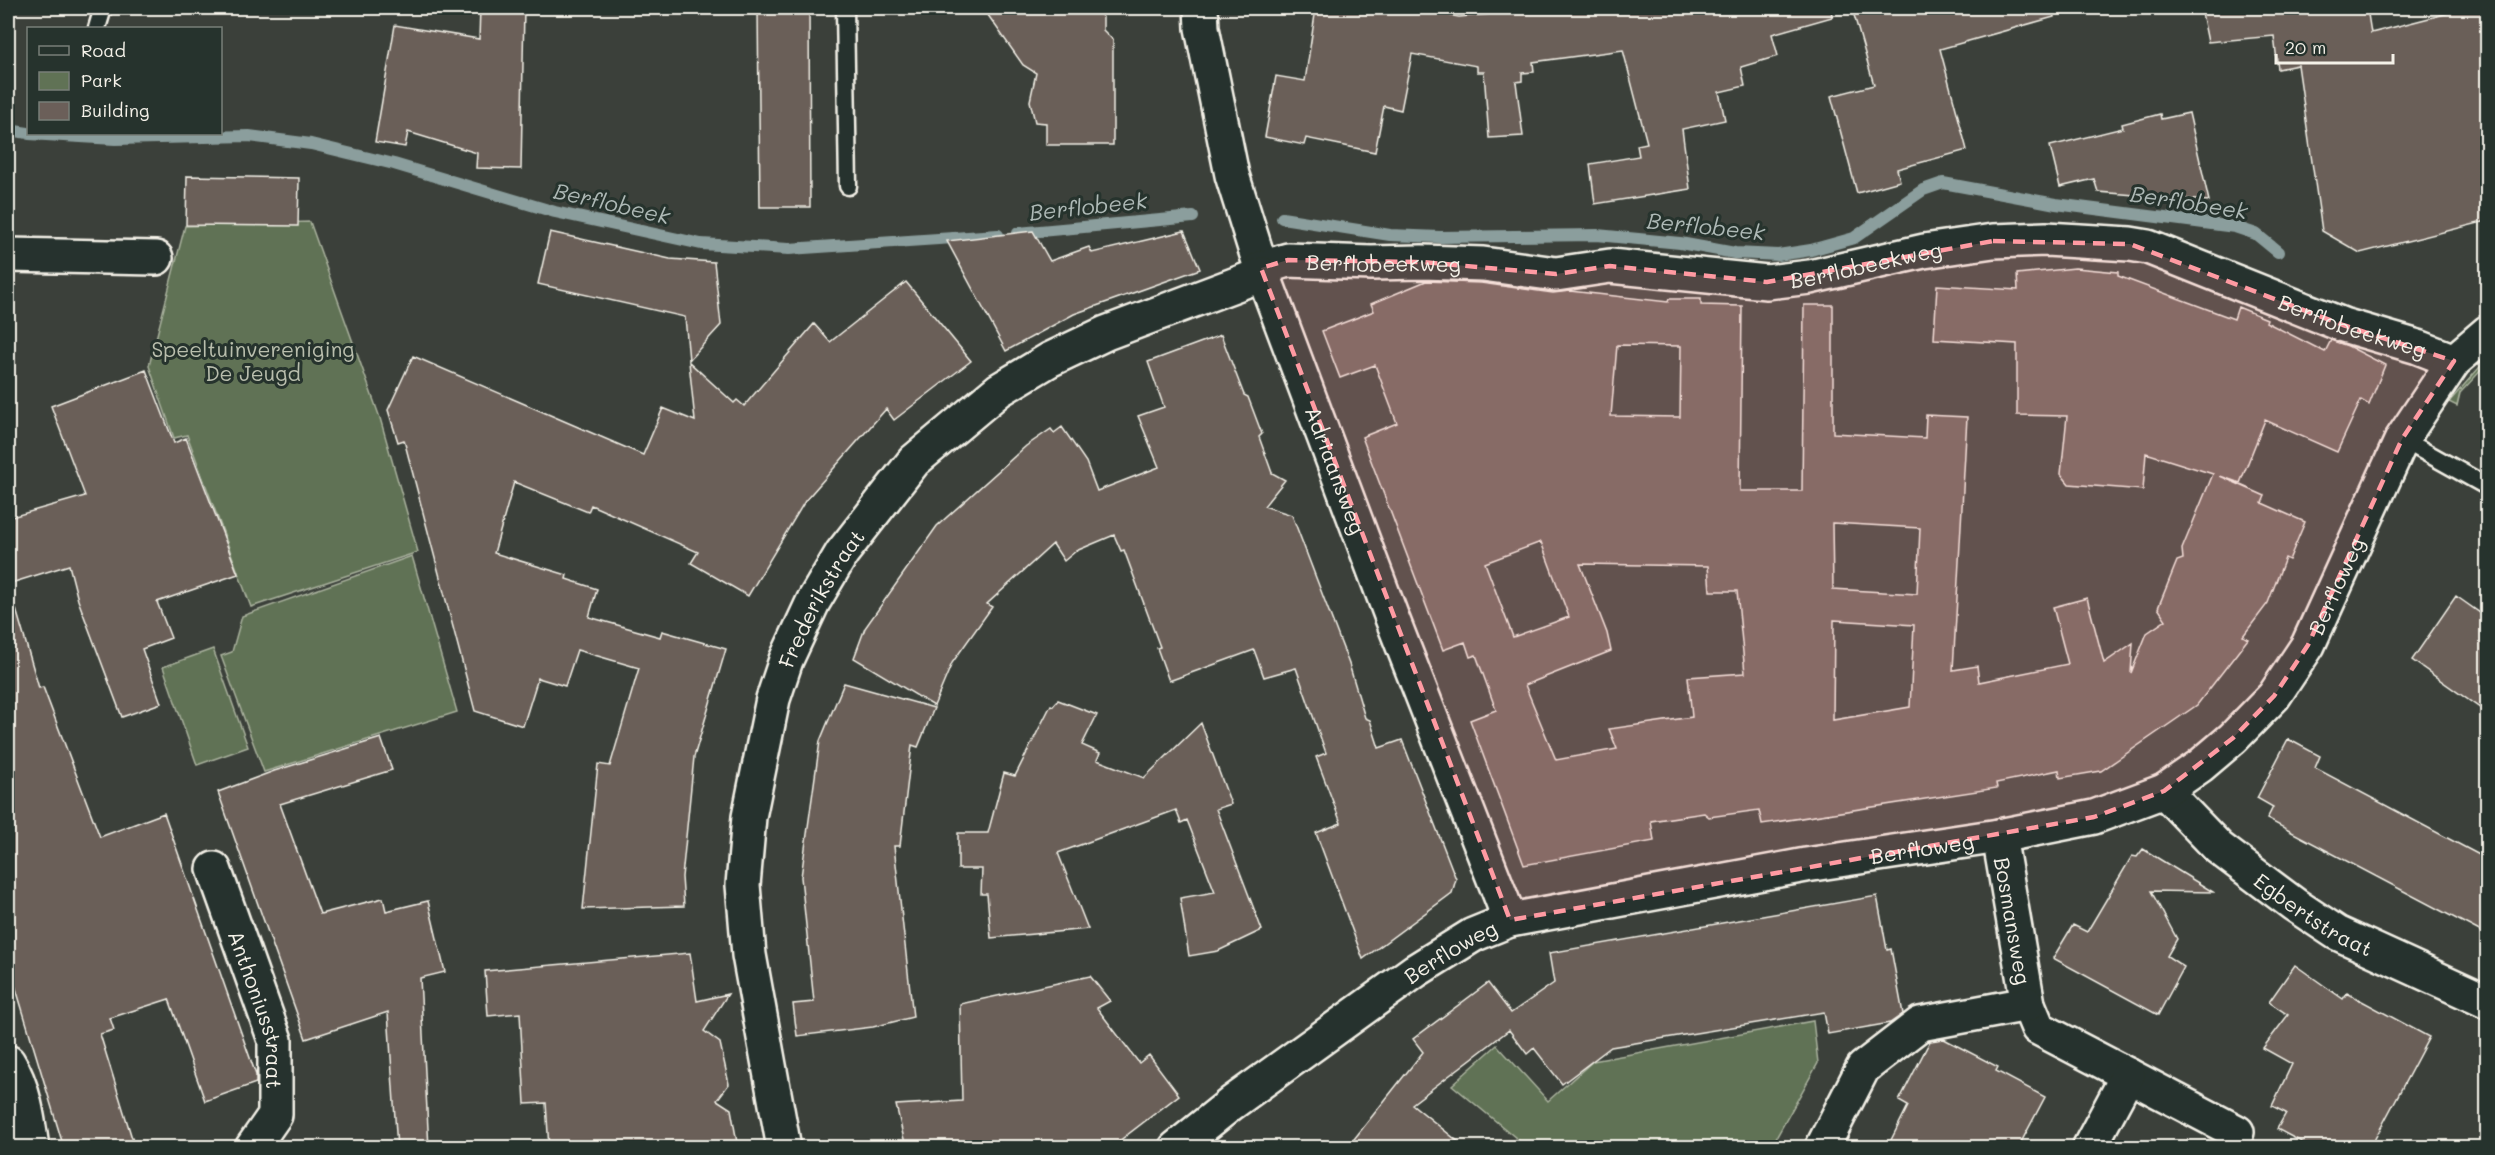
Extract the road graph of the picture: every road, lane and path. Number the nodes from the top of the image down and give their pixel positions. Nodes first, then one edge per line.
1 (103, 8) edge
2 (845, 8) edge
3 (1201, 8) edge
4 (97, 27) edge
5 (848, 186) dead end
6 (8, 255) edge
7 (156, 258) dead end
8 (1262, 271) junction
9 (2487, 332) edge
10 (2454, 361) junction
11 (2402, 440) junction
12 (2487, 487) edge
13 (2164, 791) junction
14 (1999, 836) junction
15 (214, 869) dead end
16 (1510, 920) junction
17 (2487, 1002) edge
18 (2028, 1004) junction
19 (8, 1062) edge
20 (2128, 1074) junction
21 (2237, 1132) dead end
22 (32, 1148) edge
23 (252, 1148) edge
24 (784, 1148) edge
25 (1176, 1148) edge
26 (1822, 1148) edge
27 (2089, 1148) edge

1 - 4 lane
2 - 5 lane
3 - 8 street, Adriaansweg
6 - 7 street
8 - 10 street, Berflobeekweg
8 - 16 street, Adriaansweg
8 - 24 street, Frederikstraat
9 - 10 street, Berfloweg
10 - 11 street, Berfloweg
11 - 12 lane
11 - 13 street, Berfloweg
13 - 14 street, Berfloweg
13 - 17 street, Egbertstraat
14 - 16 street, Berfloweg
14 - 18 street, Bosmansweg
15 - 23 street, Anthoniusstraat
16 - 25 street, Berfloweg
18 - 20 street, Bosmansweg
18 - 26 street, Bosmansweg
19 - 22 street
20 - 21 street, Bosmansweg
20 - 27 street

